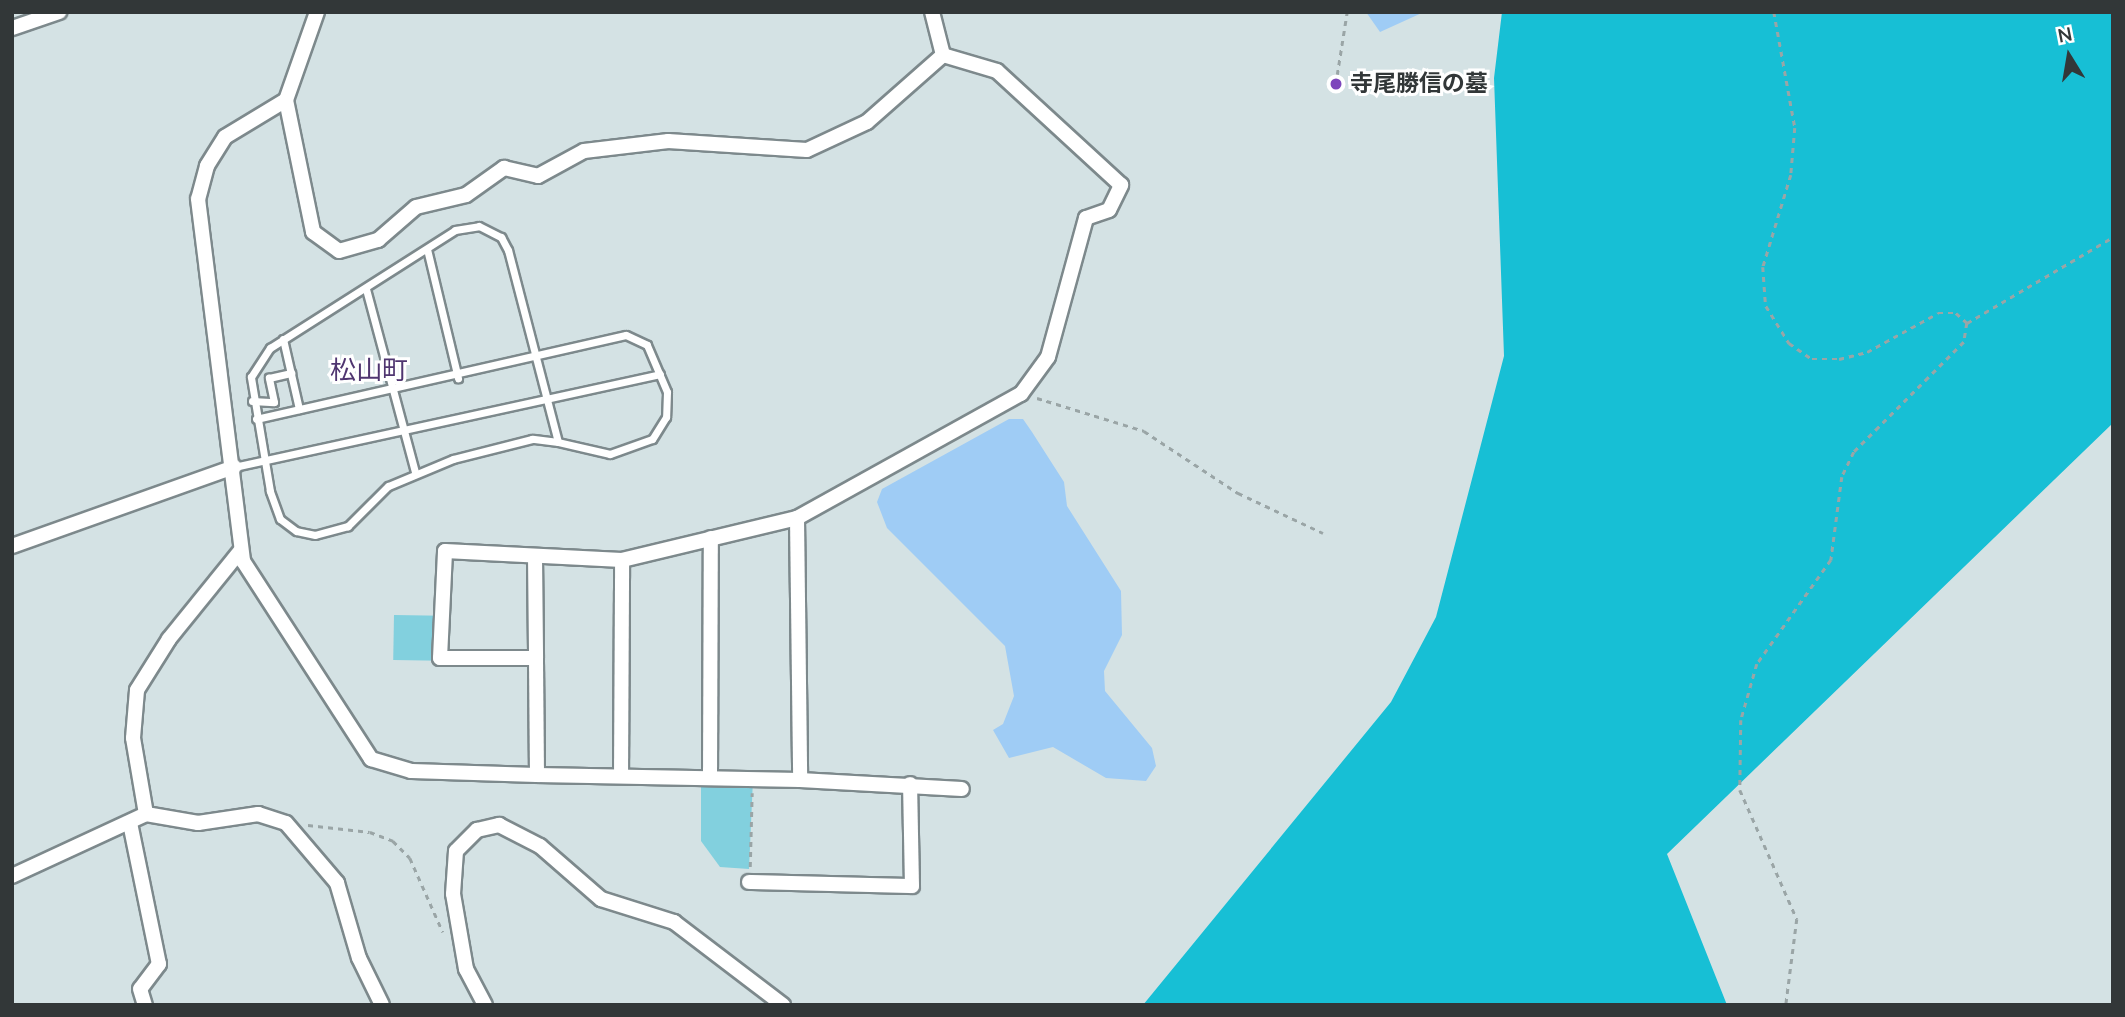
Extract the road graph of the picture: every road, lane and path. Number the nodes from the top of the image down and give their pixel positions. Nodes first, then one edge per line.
1 (59, 12) edge
2 (317, 12) edge
3 (932, 12) edge
4 (1347, 12) edge
5 (1774, 12) edge
6 (12, 28) edge
7 (943, 55) junction
8 (1337, 75) dead end
9 (286, 100) junction
10 (2113, 237) edge
11 (427, 248) junction
12 (366, 289) junction
13 (1967, 323) junction
14 (284, 340) junction
15 (533, 359) junction
16 (291, 373) junction
17 (660, 374) junction
18 (458, 378) junction
19 (394, 389) junction
20 (1021, 394) junction
21 (252, 401) junction
22 (548, 401) junction
23 (299, 410) junction
24 (256, 419) junction
25 (406, 434) junction
26 (558, 442) junction
27 (265, 464) junction
28 (234, 467) junction
29 (415, 472) junction
30 (797, 518) junction
31 (1323, 533) dead end
32 (712, 538) junction
33 (12, 546) edge
34 (241, 551) junction
35 (535, 556) junction
36 (622, 560) junction
37 (536, 658) junction
38 (537, 775) junction
39 (621, 776) junction
40 (710, 778) junction
41 (753, 779) junction
42 (800, 780) junction
43 (910, 783) junction
44 (962, 789) dead end
45 (146, 814) junction
46 (130, 823) junction
47 (302, 823) dead end
48 (12, 876) edge
49 (749, 882) joint
50 (447, 940) dead end
51 (145, 1005) edge
52 (382, 1005) edge
53 (485, 1005) edge
54 (783, 1005) edge
55 (1786, 1005) edge

1 - 6 street
2 - 9 street
3 - 7 street
4 - 8 path
5 - 13 path
7 - 9 street
7 - 20 street
9 - 28 street
10 - 13 path
11 - 12 lane
11 - 15 lane
11 - 18 lane
12 - 14 lane
12 - 19 lane
13 - 55 path
14 - 16 lane
14 - 21 lane
15 - 17 lane
15 - 18 lane
15 - 22 lane
16 - 21 lane
16 - 23 lane
17 - 22 lane
17 - 26 lane
18 - 19 lane
19 - 23 lane
19 - 25 lane
20 - 30 street
20 - 31 path
21 - 24 lane
22 - 25 lane
22 - 26 lane
23 - 24 lane
24 - 27 lane
25 - 27 lane
25 - 29 lane
26 - 29 lane
27 - 28 lane
27 - 29 lane
28 - 33 street
28 - 34 street
30 - 32 street
30 - 42 street
32 - 36 street
32 - 40 street
34 - 38 street
34 - 45 street
35 - 36 street
35 - 37 street
35 - 37 street
36 - 39 street
37 - 38 street
38 - 39 street
39 - 40 street
40 - 41 street
41 - 42 street
41 - 49 path
42 - 43 street
43 - 44 street
43 - 49 street
45 - 46 street
45 - 52 street
46 - 48 street
46 - 51 street
47 - 50 path
53 - 54 street

